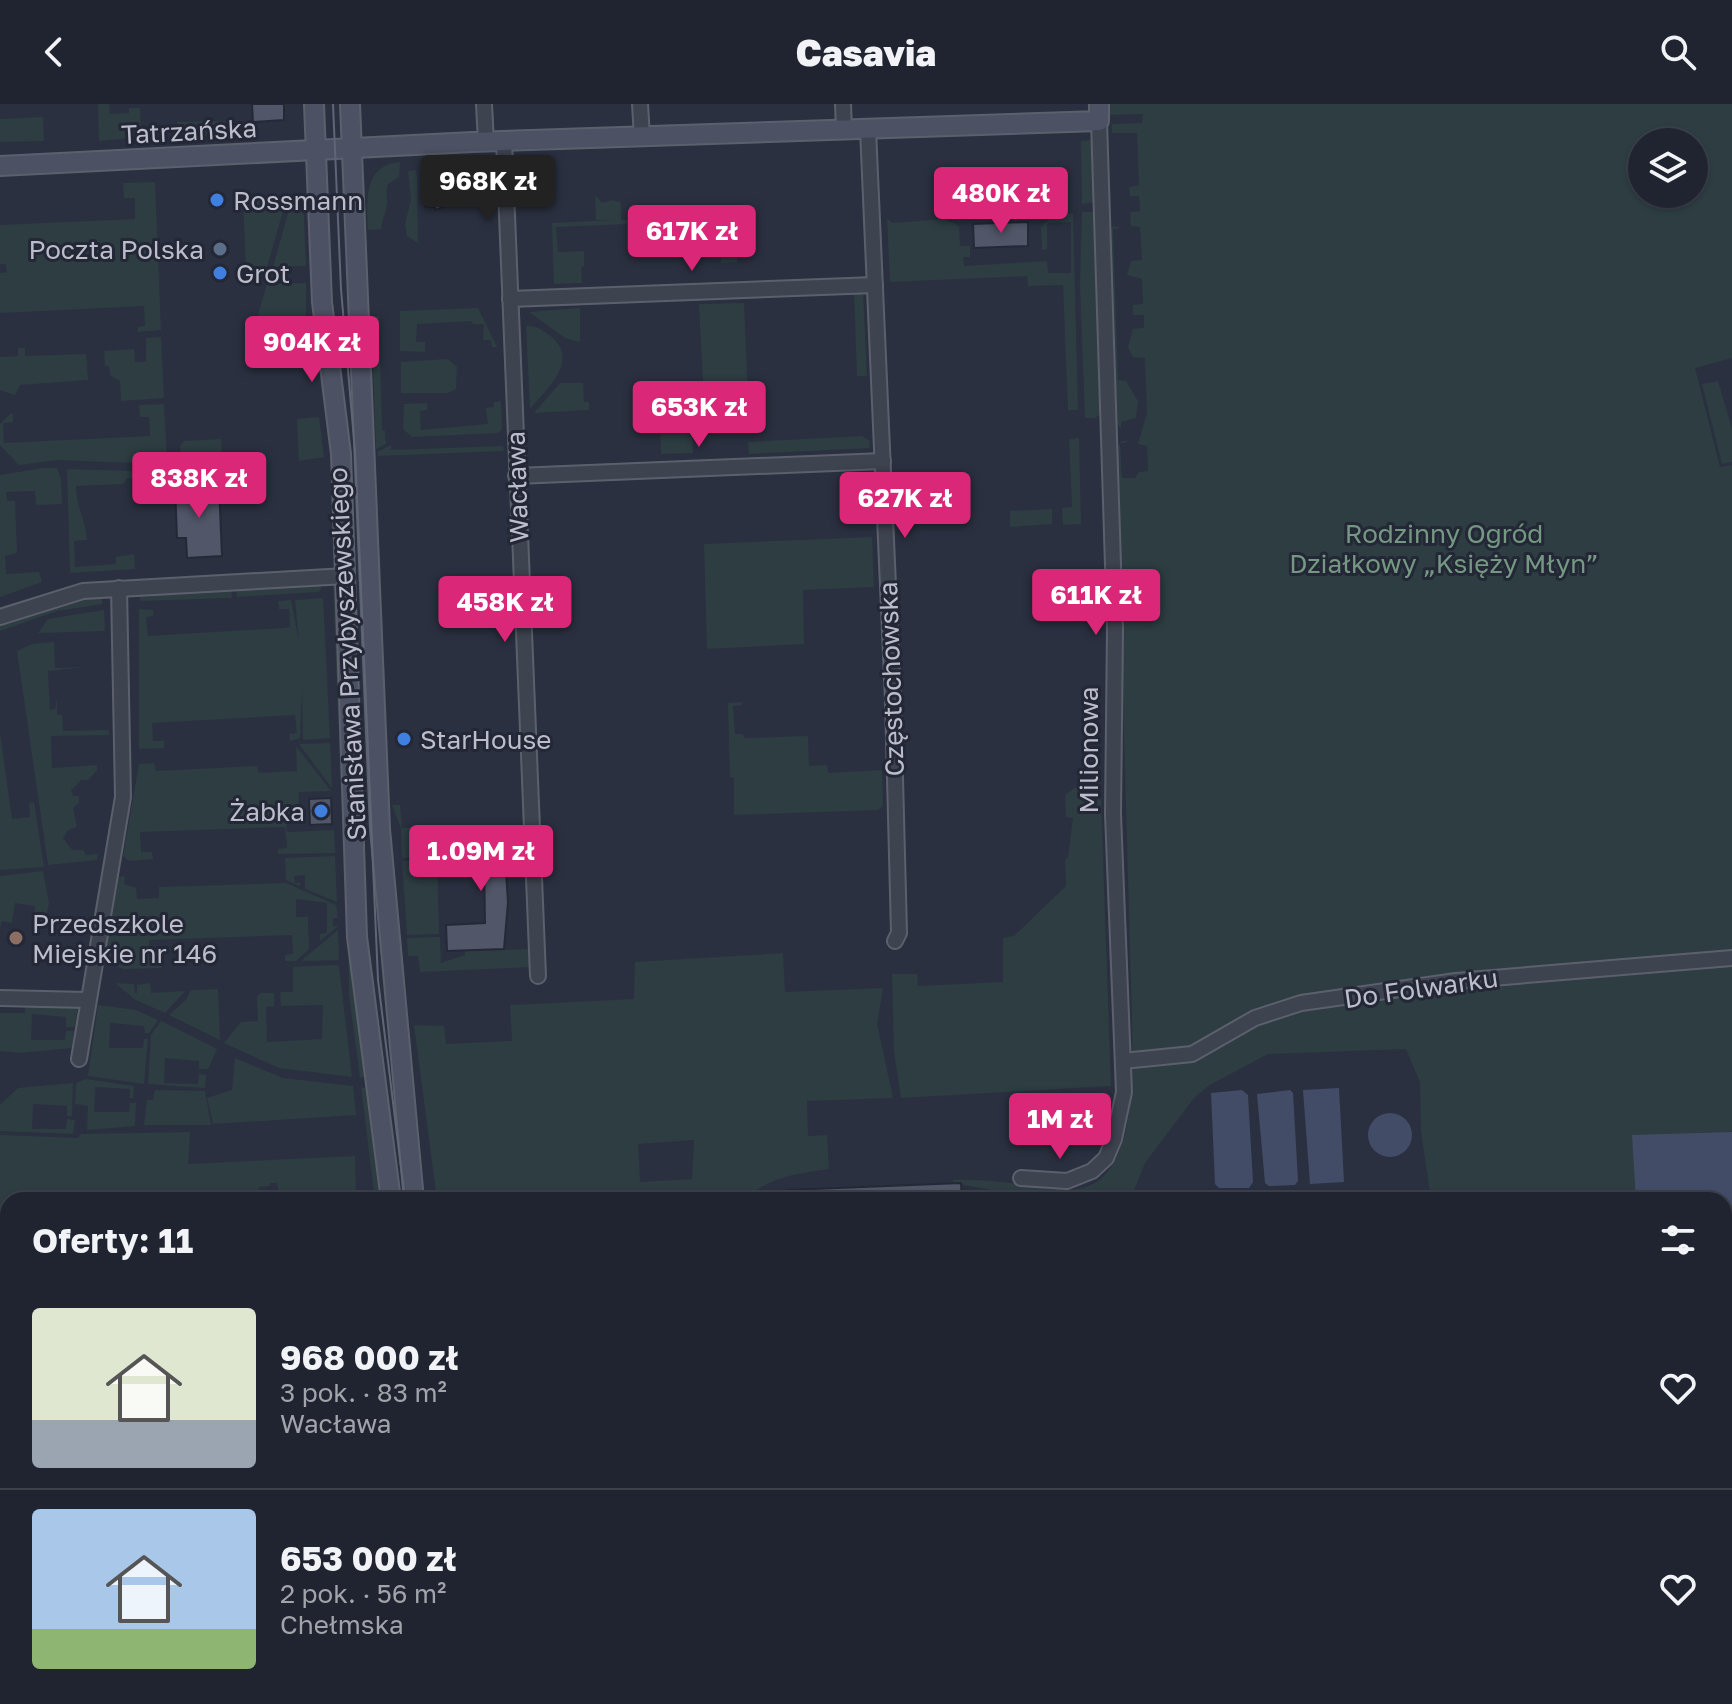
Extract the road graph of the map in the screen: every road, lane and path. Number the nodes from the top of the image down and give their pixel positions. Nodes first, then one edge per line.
1 (314, 104) edge
2 (350, 104) edge
3 (484, 104) edge
4 (640, 104) edge
5 (843, 104) edge
6 (1099, 112) edge
7 (868, 129) junction
8 (844, 130) junction
9 (642, 137) junction
10 (495, 142) junction
11 (352, 149) junction
12 (316, 150) junction
13 (0, 166) edge
14 (875, 285) junction
15 (510, 299) junction
16 (883, 461) junction
17 (516, 476) junction
18 (346, 576) junction
19 (119, 588) junction
20 (0, 617) edge
21 (895, 941) dead end
22 (1732, 958) edge
23 (538, 976) dead end
24 (0, 998) edge
25 (87, 1000) junction
26 (79, 1059) dead end
27 (1123, 1061) junction
28 (1021, 1178) dead end
29 (390, 1192) edge
30 (413, 1192) edge

1 - 12 main road, Stanisława Przybyszewskiego
2 - 11 main road, Stanisława Przybyszewskiego
3 - 10 street, Wacława
4 - 9 street
5 - 8 street
6 - 7 main road, Tatrzańska
6 - 27 street, Milionowa
7 - 8 main road, Tatrzańska
7 - 14 street, Częstochowska
8 - 9 main road, Tatrzańska
9 - 10 main road, Tatrzańska
10 - 11 main road, Tatrzańska
10 - 15 street, Wacława
11 - 12 main road, Tatrzańska
11 - 30 main road, Stanisława Przybyszewskiego
12 - 13 main road, Tatrzańska
12 - 18 main road, Stanisława Przybyszewskiego
14 - 15 street
14 - 16 street, Częstochowska
15 - 17 street, Wacława
16 - 17 street
16 - 21 street, Częstochowska
17 - 23 street, Wacława
18 - 19 street
18 - 29 main road, Stanisława Przybyszewskiego
19 - 20 street
19 - 25 street
22 - 27 street, Do Folwarku
24 - 25 street
25 - 26 street
27 - 28 street, Milionowa

